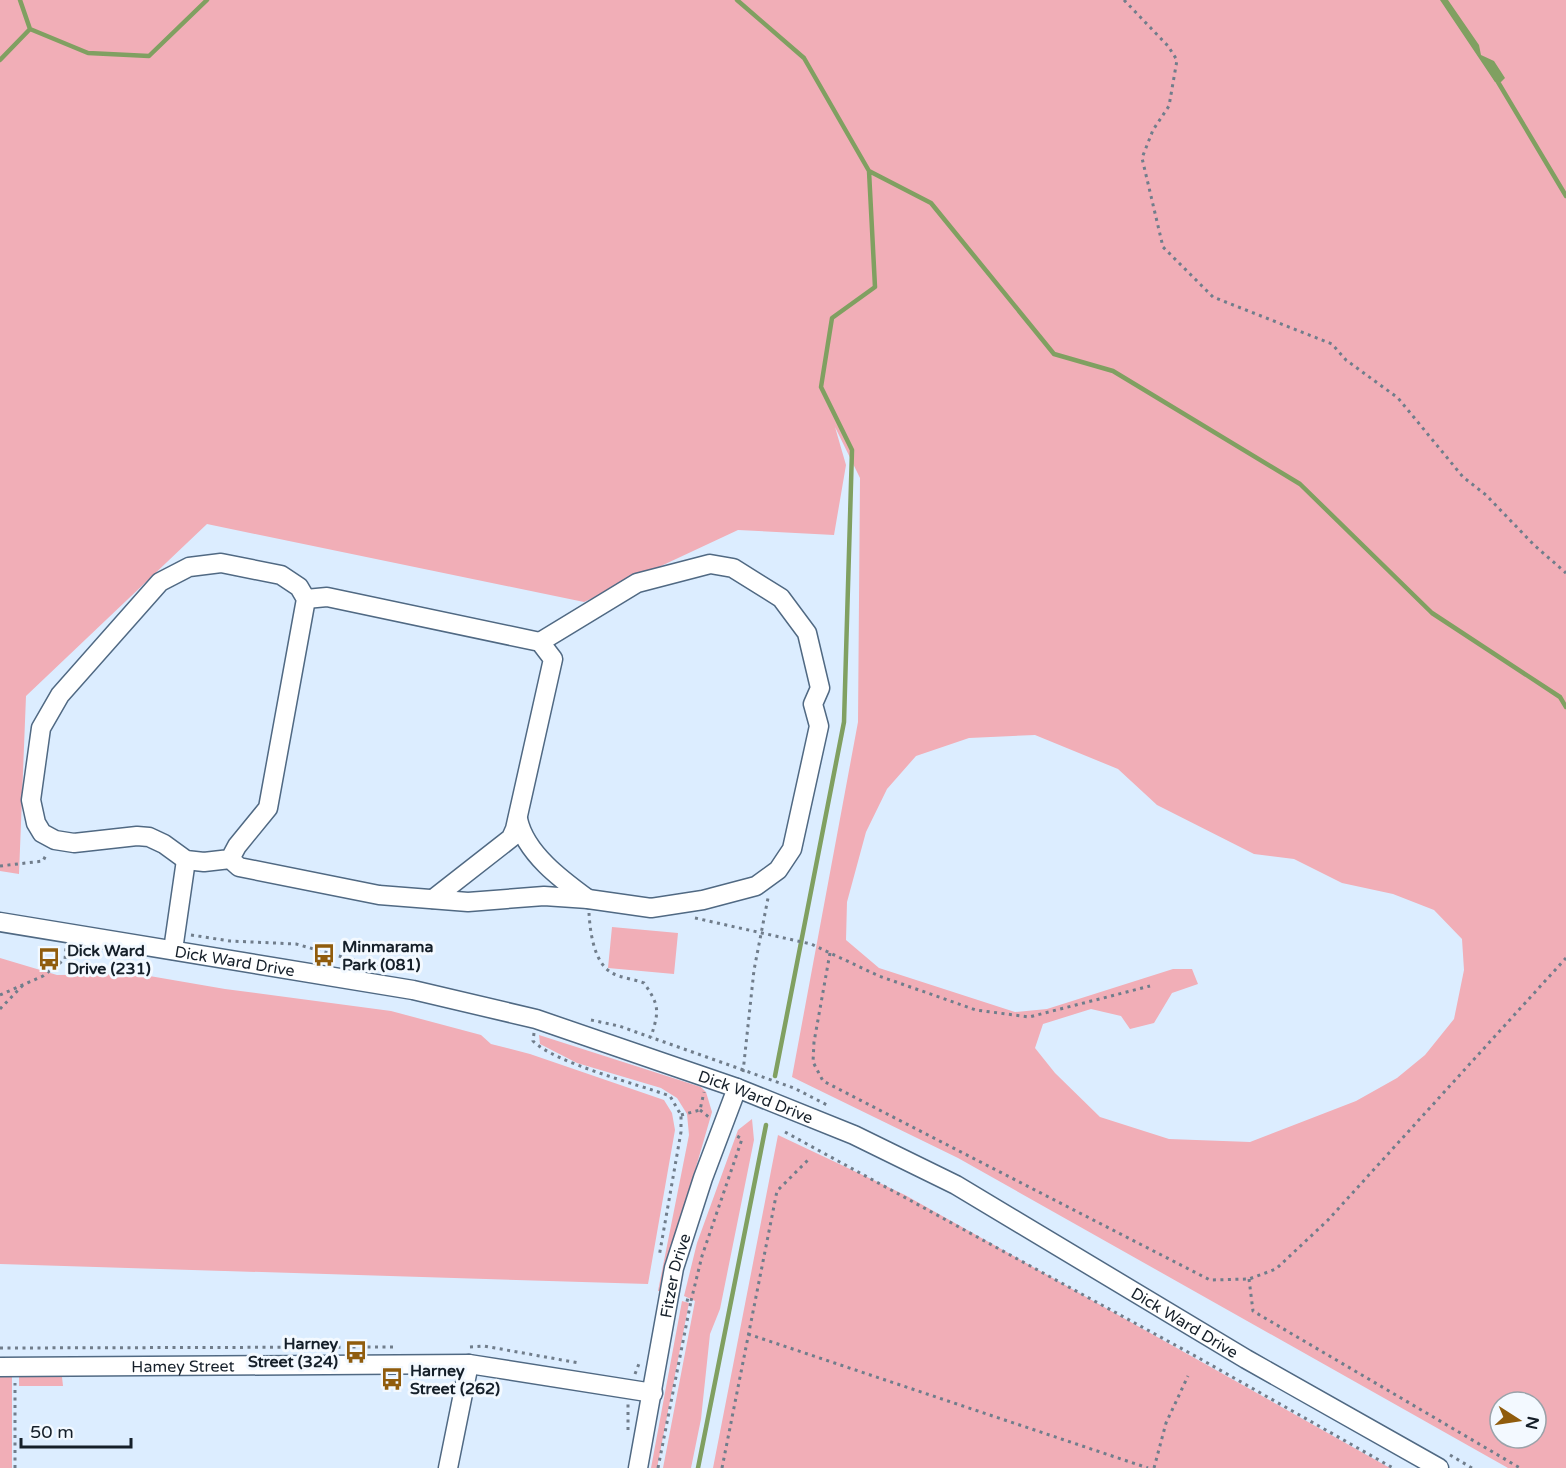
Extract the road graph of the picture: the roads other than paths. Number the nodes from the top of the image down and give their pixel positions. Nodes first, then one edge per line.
1 (306, 598) junction
2 (540, 642) junction
3 (518, 819) junction
4 (230, 859) junction
5 (186, 860) junction
6 (433, 899) junction
7 (588, 899) junction
8 (0, 922) edge
9 (173, 950) junction
10 (737, 1088) junction
11 (469, 1364) junction
12 (0, 1367) edge
13 (652, 1393) junction
14 (448, 1468) edge
15 (638, 1468) edge
16 (1439, 1468) edge

1 - 2 street
1 - 4 street
1 - 5 street
2 - 3 street
2 - 7 street
3 - 6 street
3 - 7 street
4 - 5 street
4 - 6 street
5 - 9 street
6 - 7 street
8 - 9 street, Dick Ward Drive
9 - 10 street, Dick Ward Drive
10 - 13 street, Fitzer Drive
10 - 16 street, Dick Ward Drive
11 - 12 street, Hamey Street
11 - 13 street, Hamey Street
11 - 14 street
13 - 15 street, Fitzer Drive

